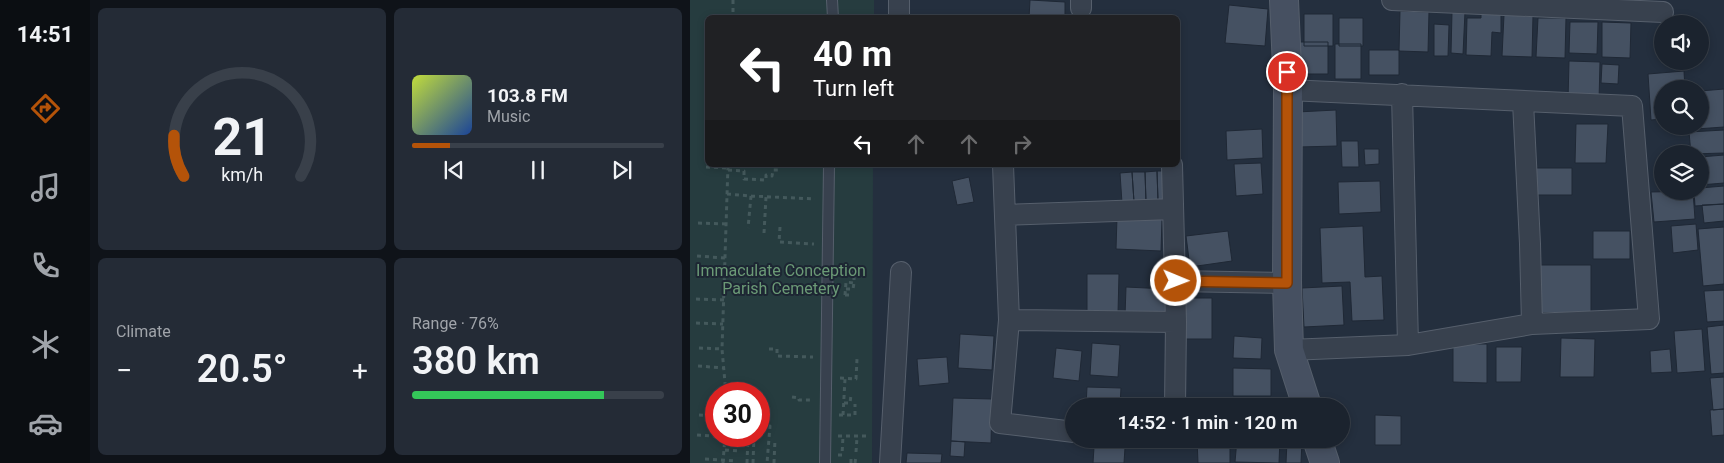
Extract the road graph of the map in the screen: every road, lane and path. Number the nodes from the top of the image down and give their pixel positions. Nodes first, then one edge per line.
1 (732, 0) edge
2 (832, 0) edge
3 (899, 0) edge
4 (1284, 0) edge
5 (1392, 0) edge
6 (1663, 12) dead end
7 (733, 15) edge
8 (833, 15) edge
9 (899, 15) edge
10 (1288, 90) junction
11 (1402, 94) junction
12 (1523, 102) junction
13 (706, 167) dead end
14 (780, 167) edge
15 (829, 167) edge
16 (1003, 167) edge
17 (1172, 167) edge
18 (728, 168) edge
19 (727, 194) junction
20 (751, 196) junction
21 (766, 196) junction
22 (828, 200) junction
23 (1173, 209) junction
24 (1005, 215) junction
25 (698, 223) dead end
26 (726, 224) junction
27 (780, 227) dead end
28 (748, 228) dead end
29 (764, 233) dead end
30 (828, 245) junction
31 (697, 256) dead end
32 (725, 258) junction
33 (854, 266) dead end
34 (697, 271) dead end
35 (725, 272) junction
36 (901, 272) dead end
37 (1176, 281) junction
38 (854, 282) junction
39 (1287, 283) junction
40 (846, 289) junction
41 (846, 295) dead end
42 (696, 299) dead end
43 (724, 300) junction
44 (1009, 320) junction
45 (1176, 322) junction
46 (696, 323) dead end
47 (723, 324) junction
48 (1532, 324) junction
49 (1408, 345) junction
50 (699, 348) dead end
51 (769, 348) dead end
52 (722, 349) junction
53 (1289, 350) junction
54 (826, 357) junction
55 (857, 359) dead end
56 (698, 366) dead end
57 (724, 368) junction
58 (826, 378) junction
59 (845, 378) dead end
60 (725, 382) edge
61 (792, 397) dead end
62 (1175, 398) edge
63 (1304, 398) edge
64 (826, 401) junction
65 (855, 404) dead end
66 (826, 414) junction
67 (698, 415) dead end
68 (705, 415) edge
69 (843, 415) junction
70 (1065, 431) edge
71 (697, 435) dead end
72 (825, 435) junction
73 (705, 436) edge
74 (869, 436) dead end
75 (857, 437) junction
76 (775, 440) dead end
77 (724, 447) edge
78 (748, 447) edge
79 (754, 447) edge
80 (768, 447) edge
81 (1320, 448) edge
82 (724, 450) junction
83 (740, 451) dead end
84 (856, 452) junction
85 (705, 459) dead end
86 (724, 461) edge
87 (737, 461) dead end
88 (747, 463) edge
89 (753, 463) edge
90 (767, 463) edge
91 (774, 463) edge
92 (825, 463) edge
93 (851, 463) edge
94 (855, 463) edge
95 (890, 463) edge
96 (1325, 463) edge

1 - 7 path
2 - 8 lane
3 - 9 street
4 - 10 street
5 - 6 street
10 - 11 street
10 - 39 street
11 - 12 street
11 - 49 street
12 - 48 street
12 - 48 street
13 - 18 path
14 - 18 path
15 - 22 lane
16 - 24 street
17 - 23 street
18 - 19 path
19 - 20 path
19 - 26 path
20 - 21 path
20 - 28 path
21 - 22 path
21 - 29 path
22 - 30 lane
23 - 24 street
23 - 37 street
24 - 44 street
25 - 26 path
26 - 32 path
27 - 30 path
30 - 54 lane
31 - 32 path
32 - 35 path
33 - 38 path
34 - 35 path
35 - 43 path
36 - 95 street
37 - 39 street
37 - 45 street
38 - 40 path
38 - 40 path
39 - 53 street
40 - 41 path
42 - 43 path
43 - 47 path
44 - 45 street
44 - 70 street
45 - 62 street
46 - 47 path
47 - 52 path
48 - 49 street
49 - 53 street
50 - 52 path
51 - 54 path
52 - 57 path
53 - 63 street
54 - 58 lane
55 - 58 path
56 - 57 path
57 - 60 path
58 - 64 lane
59 - 69 path
61 - 64 path
64 - 66 lane
65 - 69 path
66 - 69 path
66 - 72 lane
67 - 68 path
71 - 73 path
72 - 75 path
72 - 92 lane
74 - 75 path
75 - 84 path
76 - 91 path
77 - 82 path
78 - 88 path
79 - 89 path
80 - 90 path
81 - 96 street
82 - 83 path
82 - 86 path
84 - 93 path
84 - 94 path
85 - 86 path
86 - 87 path

